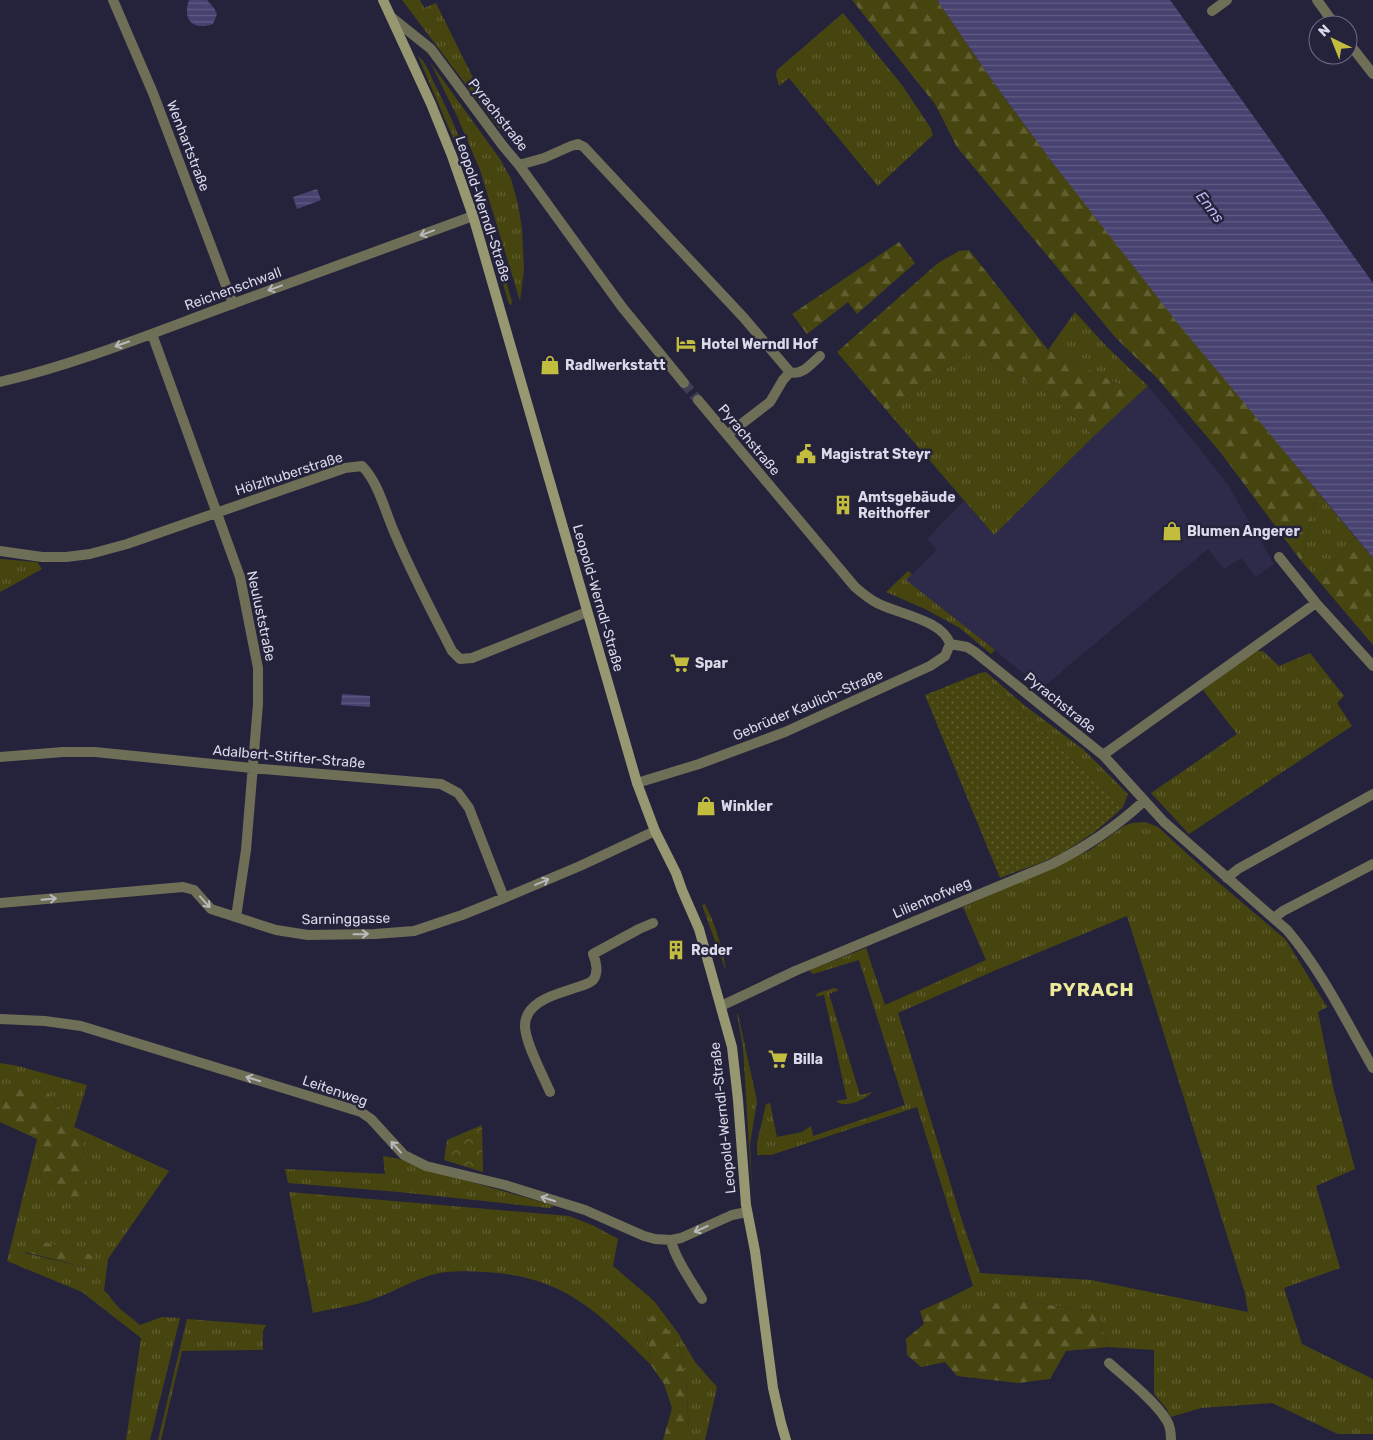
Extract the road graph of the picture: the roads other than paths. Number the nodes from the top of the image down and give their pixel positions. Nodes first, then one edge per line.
1 (113, 0) edge
2 (383, 0) edge
3 (1227, 0) edge
4 (1317, 0) edge
5 (1212, 11) dead end
6 (1328, 15) edge
7 (391, 17) junction
8 (1358, 55) edge
9 (1373, 74) edge
10 (519, 165) junction
11 (473, 216) junction
12 (233, 304) junction
13 (152, 334) junction
14 (820, 356) dead end
15 (790, 372) junction
16 (0, 382) edge
17 (684, 383) tunnel mouth
18 (698, 400) tunnel mouth
19 (727, 435) junction
20 (218, 513) junction
21 (0, 551) edge
22 (1279, 557) dead end
23 (1316, 603) junction
24 (587, 612) junction
25 (950, 644) junction
26 (1373, 666) edge
27 (1103, 755) junction
28 (0, 757) edge
29 (252, 768) junction
30 (637, 783) junction
31 (1373, 794) edge
32 (1144, 801) junction
33 (655, 831) junction
34 (1373, 864) edge
35 (1227, 878) junction
36 (504, 898) junction
37 (0, 903) edge
38 (236, 917) junction
39 (1274, 918) junction
40 (653, 923) dead end
41 (721, 1006) junction
42 (0, 1019) edge
43 (1373, 1068) edge
44 (550, 1092) dead end
45 (747, 1212) junction
46 (671, 1240) junction
47 (702, 1299) dead end
48 (1109, 1363) dead end
49 (783, 1438) edge
50 (1171, 1440) edge

1 - 12 street, Wenhartstraße
2 - 7 street, Leopold-Werndl-Straße
3 - 5 street
4 - 6 street
7 - 10 street, Pyrachstraße
7 - 11 street, Leopold-Werndl-Straße
8 - 9 street
10 - 15 street
10 - 17 street, Pyrachstraße
11 -> 12 street, Reichenschwall
11 - 24 street, Leopold-Werndl-Straße
12 - 13 street, Reichenschwall
13 -> 16 street, Reichenschwall
13 - 20 street, Neuluststraße
14 - 15 street
15 - 19 street
18 - 19 street, Pyrachstraße
19 - 25 street, Pyrachstraße
20 - 21 street, Hölzlhuberstraße
20 - 24 street, Hölzlhuberstraße
20 - 29 street, Neuluststraße
22 - 23 street
23 - 26 street
23 - 27 street
24 - 30 street, Leopold-Werndl-Straße
25 - 27 street, Pyrachstraße
25 - 30 street, Gebrüder Kaulich-Straße
27 - 32 street, Pyrachstraße
28 - 29 street, Adalbert-Stifter-Straße
29 - 36 street, Adalbert-Stifter-Straße
29 - 38 street, Neuluststraße
30 - 33 street, Leopold-Werndl-Straße
31 - 35 street
32 - 35 street, Pyrachstraße
32 - 41 street, Lilienhofweg
36 -> 33 street, Sarninggasse
33 - 41 street, Leopold-Werndl-Straße
34 - 39 street
35 - 39 street, Pyrachstraße
38 -> 36 street, Sarninggasse
37 -> 38 street, Sarninggasse
39 - 43 street, Pyrachstraße
40 - 44 street
41 - 45 street, Leopold-Werndl-Straße
46 -> 42 street, Leitenweg
45 -> 46 street, Leitenweg
45 - 49 street, Leopold-Werndl-Straße
46 - 47 street
48 - 50 street

